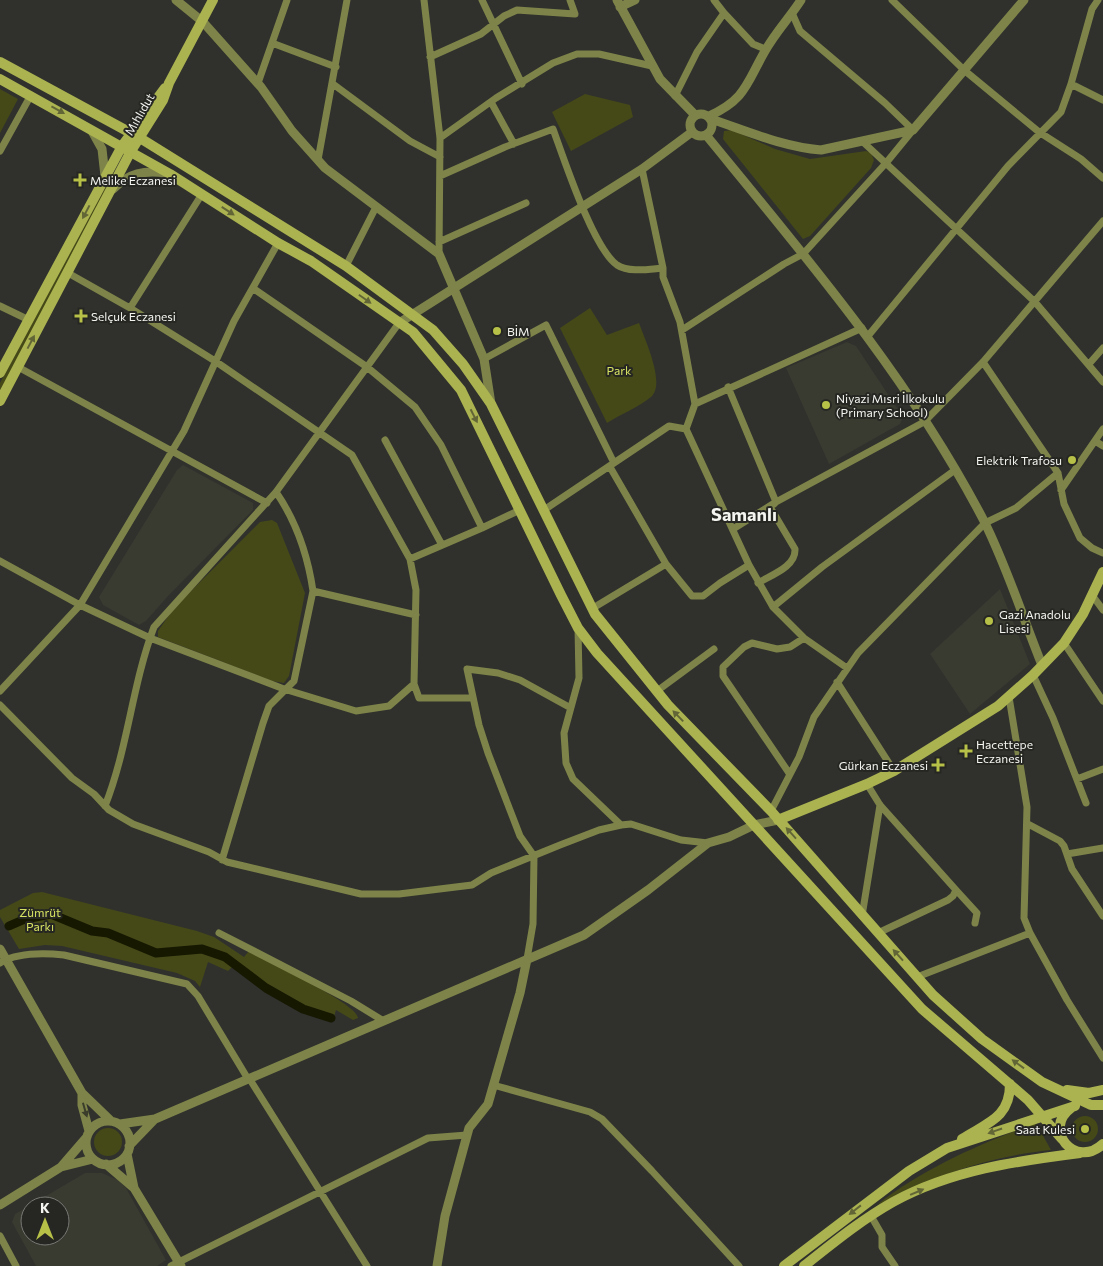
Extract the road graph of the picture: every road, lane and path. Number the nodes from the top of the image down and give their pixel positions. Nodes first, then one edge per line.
1 (176, 0) edge
2 (213, 0) edge
3 (287, 0) edge
4 (347, 0) edge
5 (424, 0) edge
6 (482, 0) edge
7 (570, 0) edge
8 (635, 0) edge
9 (714, 0) edge
10 (801, 0) edge
11 (892, 0) edge
12 (1024, 0) edge
13 (1098, 0) edge
14 (619, 4) edge
15 (724, 13) junction
16 (792, 13) junction
17 (203, 22) junction
18 (494, 25) junction
19 (272, 43) junction
20 (765, 49) junction
21 (430, 57) junction
22 (0, 62) edge
23 (652, 66) junction
24 (336, 68) junction
25 (964, 70) junction
26 (0, 79) edge
27 (258, 83) junction
28 (333, 84) junction
29 (522, 84) junction
30 (1071, 84) junction
31 (31, 95) junction
32 (675, 96) junction
33 (1103, 100) edge
34 (491, 102) junction
35 (695, 115) junction
36 (710, 118) junction
37 (88, 127) junction
38 (913, 130) junction
39 (692, 132) junction
40 (1039, 132) junction
41 (706, 135) junction
42 (136, 137) junction
43 (440, 138) junction
44 (863, 142) junction
45 (514, 144) junction
46 (126, 149) junction
47 (0, 151) edge
48 (440, 157) junction
49 (318, 160) junction
50 (886, 163) junction
51 (642, 169) junction
52 (168, 173) junction
53 (105, 176) junction
54 (440, 176) junction
55 (1103, 178) edge
56 (110, 191) junction
57 (202, 194) junction
58 (526, 203) dead end
59 (582, 206) junction
60 (376, 207) junction
61 (1103, 221) edge
62 (958, 229) junction
63 (439, 242) junction
64 (278, 243) junction
65 (439, 254) junction
66 (804, 254) junction
67 (346, 266) junction
68 (663, 268) junction
69 (68, 273) junction
70 (455, 288) junction
71 (254, 289) junction
72 (1035, 302) junction
73 (0, 306) edge
74 (130, 308) junction
75 (414, 314) junction
76 (29, 320) junction
77 (399, 323) junction
78 (862, 328) junction
79 (682, 330) junction
80 (868, 336) junction
81 (1103, 348) edge
82 (484, 359) junction
83 (214, 361) junction
84 (983, 362) junction
85 (1090, 364) junction
86 (18, 367) junction
87 (367, 367) junction
88 (0, 373) edge
89 (1103, 382) edge
90 (728, 387) junction
91 (0, 401) edge
92 (491, 404) junction
93 (695, 404) junction
94 (924, 422) junction
95 (686, 429) junction
96 (1103, 429) edge
97 (320, 433) junction
98 (385, 440) dead end
99 (1095, 441) junction
100 (1103, 446) edge
101 (172, 451) junction
102 (612, 465) junction
103 (955, 470) junction
104 (1058, 473) junction
105 (1061, 490) junction
106 (276, 492) junction
107 (267, 503) junction
108 (773, 504) junction
109 (520, 510) junction
110 (544, 510) junction
111 (985, 523) junction
112 (482, 528) junction
113 (733, 529) junction
114 (442, 545) junction
115 (1103, 552) edge
116 (410, 558) junction
117 (0, 561) edge
118 (666, 564) junction
119 (749, 565) junction
120 (1103, 572) edge
121 (758, 583) junction
122 (313, 591) junction
123 (1092, 595) junction
124 (80, 605) junction
125 (773, 607) junction
126 (593, 608) junction
127 (1103, 610) edge
128 (416, 615) junction
129 (578, 628) junction
130 (150, 638) junction
131 (804, 638) junction
132 (1064, 643) junction
133 (714, 648) dead end
134 (1042, 665) junction
135 (847, 668) junction
136 (1034, 675) junction
137 (837, 682) junction
138 (414, 684) junction
139 (284, 689) junction
140 (0, 691) edge
141 (657, 691) junction
142 (1009, 696) junction
143 (473, 698) junction
144 (1103, 701) edge
145 (0, 705) edge
146 (570, 707) junction
147 (1103, 769) edge
148 (894, 771) junction
149 (790, 773) junction
150 (1076, 779) junction
151 (867, 784) junction
152 (1086, 803) dead end
153 (880, 804) junction
154 (105, 806) junction
155 (770, 812) junction
156 (778, 820) junction
157 (1028, 824) junction
158 (754, 825) junction
159 (621, 826) junction
160 (708, 843) junction
161 (1103, 848) edge
162 (1067, 854) junction
163 (534, 856) junction
164 (222, 860) junction
165 (956, 890) junction
166 (862, 916) junction
167 (1103, 916) edge
168 (975, 923) dead end
169 (219, 933) dead end
170 (878, 933) junction
171 (1030, 933) junction
172 (0, 949) edge
173 (527, 959) junction
174 (3, 962) edge
175 (917, 976) junction
176 (382, 1020) junction
177 (1103, 1058) edge
178 (249, 1078) junction
179 (1042, 1082) junction
180 (1010, 1084) junction
181 (493, 1085) junction
182 (1103, 1090) edge
183 (82, 1093) junction
184 (1091, 1105) junction
185 (1075, 1106) junction
186 (1103, 1106) edge
187 (1103, 1113) edge
188 (1043, 1115) junction
189 (155, 1118) junction
190 (110, 1120) junction
191 (120, 1124) junction
192 (88, 1134) junction
193 (467, 1135) junction
194 (1062, 1139) junction
195 (1101, 1147) edge
196 (947, 1148) junction
197 (128, 1150) junction
198 (1080, 1152) junction
199 (93, 1159) junction
200 (106, 1164) junction
201 (61, 1167) junction
202 (134, 1188) junction
203 (322, 1192) junction
204 (0, 1205) edge
205 (871, 1216) junction
206 (0, 1236) edge
207 (177, 1264) edge
208 (16, 1266) edge
209 (366, 1266) edge
210 (437, 1266) edge
211 (739, 1266) edge
212 (784, 1266) edge
213 (804, 1266) edge
214 (895, 1266) edge

1 - 17 street
2 - 17 main road, Mıhlıdut
3 - 19 street
4 - 24 street
5 - 21 street
6 - 18 street
7 - 18 street
8 - 14 street
9 - 15 street
10 - 16 street
11 - 25 street
12 - 25 street
13 - 30 street
14 - 23 street
15 - 20 street
15 - 32 street
16 - 20 street
16 - 38 street
17 - 27 street
17 - 42 main road, Mıhlıdut
18 - 21 street
18 - 29 street
19 - 24 street
19 - 27 street
20 - 36 street
21 - 43 street
22 - 42 main road
23 - 29 street
23 - 32 street
24 - 28 street
25 - 38 street
25 - 40 street
26 - 31 main road
27 - 49 street
28 - 48 street
28 - 49 street
29 - 34 street
30 - 33 street
30 - 40 street
31 -> 37 main road
31 - 47 street
32 - 35 street
34 - 43 street
34 - 45 street
35 - 36 street
35 - 39 street
36 - 41 street
36 - 44 street
37 - 46 main road
37 - 53 street
38 - 44 street
38 - 50 street
39 - 41 street
39 - 51 street
40 - 55 street
40 - 62 street
41 - 66 street
42 - 46 main road, Mıhlıdut
42 - 67 main road
43 - 48 street
44 - 50 street
45 - 54 street
45 - 59 street
46 - 52 main road
46 - 53 main road, Mıhlıdut
46 - 56 main road, Mıhlıdut
48 - 54 street
49 - 60 street
50 - 62 street
50 - 66 street
51 - 59 street
51 - 68 street
52 - 56 street
52 - 57 main road
53 -> 76 main road, Mıhlıdut
54 - 63 street
56 - 69 main road, Mıhlıdut
57 -> 64 main road
57 - 74 street
58 - 63 street
59 - 68 street
59 - 70 street
60 - 65 street
60 - 67 street
61 - 72 street
62 - 72 street
62 - 80 street
63 - 65 street
64 - 71 street
64 -> 77 main road
65 - 70 street
66 - 78 street
66 - 79 street
67 - 75 main road
68 - 79 street
69 - 74 street
86 -> 69 main road, Mıhlıdut
70 - 75 street
70 - 82 street
71 - 83 street
71 - 87 street
72 - 84 street
72 - 85 street
73 - 76 street
74 - 83 street
75 - 77 street
75 - 92 main road
76 - 88 main road, Mıhlıdut
77 - 87 street
77 -> 109 main road
78 - 80 street
78 - 90 street
79 - 93 street
80 - 94 street
81 - 85 street
82 - 92 street
82 - 102 street
83 - 97 street
83 - 101 street
84 - 94 street
84 - 104 street
85 - 89 street
86 - 91 main road, Mıhlıdut
86 - 101 street
87 - 97 street
87 - 112 street
90 - 93 street
90 - 108 street
92 - 110 main road
93 - 95 street
94 - 103 street
94 - 108 street
95 - 102 street
95 - 113 street
96 - 99 street
97 - 106 street
97 - 116 street
98 - 114 street
99 - 100 street
99 - 105 street
101 - 107 street
101 - 124 street
102 - 110 street
102 - 118 street
103 - 111 street
103 - 125 street
104 - 105 street
104 - 111 street
105 - 115 street
106 - 107 street
106 - 122 street
107 - 130 street
108 - 113 street
108 - 121 street
109 - 112 street
109 - 129 main road
110 - 126 main road
111 - 134 street
111 - 135 street
112 - 114 street
113 - 119 street
114 - 116 street
116 - 128 street
117 - 124 street
118 - 119 street
118 - 126 street
119 - 121 street
120 - 123 main road
121 - 125 street
122 - 128 street
122 - 139 street
123 - 127 street
123 - 132 main road
124 - 130 street
124 - 140 street
125 - 131 street
126 - 141 main road
128 - 138 street
129 - 146 street
129 - 158 main road
130 - 139 street
130 - 154 street
131 - 135 street
131 - 149 street
132 - 134 main road
132 - 144 street
133 - 141 street
134 - 136 main road
135 - 137 street
136 - 142 main road
136 - 150 street
137 - 148 street
137 - 149 street
138 - 139 street
138 - 143 street
139 - 164 street
155 -> 141 main road
142 - 148 main road
142 - 157 street
143 - 146 street
143 - 163 street
145 - 154 street
146 - 159 street
147 - 150 street
148 - 151 main road
149 - 155 street
150 - 152 street
151 - 153 street
151 - 156 main road
153 - 165 street
153 - 166 street
154 - 164 street
155 - 156 main road
156 - 158 street
166 -> 156 main road
157 - 162 street
157 - 171 street
158 - 160 street
158 - 180 main road
159 - 160 street
159 - 163 street
160 - 173 street
161 - 162 street
162 - 167 street
163 - 164 street
163 - 173 street
165 - 168 street
165 - 170 street
166 - 170 main road
169 - 176 street
175 -> 170 main road
171 - 175 street
171 - 177 street
172 - 174 street
173 - 176 street
173 - 181 street
174 - 178 street
174 - 183 street
179 -> 175 main road
176 - 178 street
178 - 189 street
178 - 203 street
179 - 182 main road
179 - 184 main road
180 - 188 main road
180 - 196 main road
181 - 193 street
181 - 211 street
183 - 190 street
183 -> 192 street
184 - 185 main road
184 - 186 main road
184 - 187 main road
185 - 188 main road
185 - 194 main road
188 - 194 main road
188 -> 196 main road
189 - 191 street
189 - 197 street
190 - 191 street
190 - 192 street
191 - 197 street
192 - 199 street
192 - 201 street
193 - 203 street
193 - 210 street
194 - 198 main road
195 - 198 main road
196 -> 212 main road
197 - 200 street
197 - 202 street
205 -> 198 main road
199 - 200 street
199 - 201 street
200 - 202 street
201 - 204 street
202 - 207 street
203 - 207 street
203 - 209 street
205 - 213 main road
205 - 214 street
206 - 208 street

